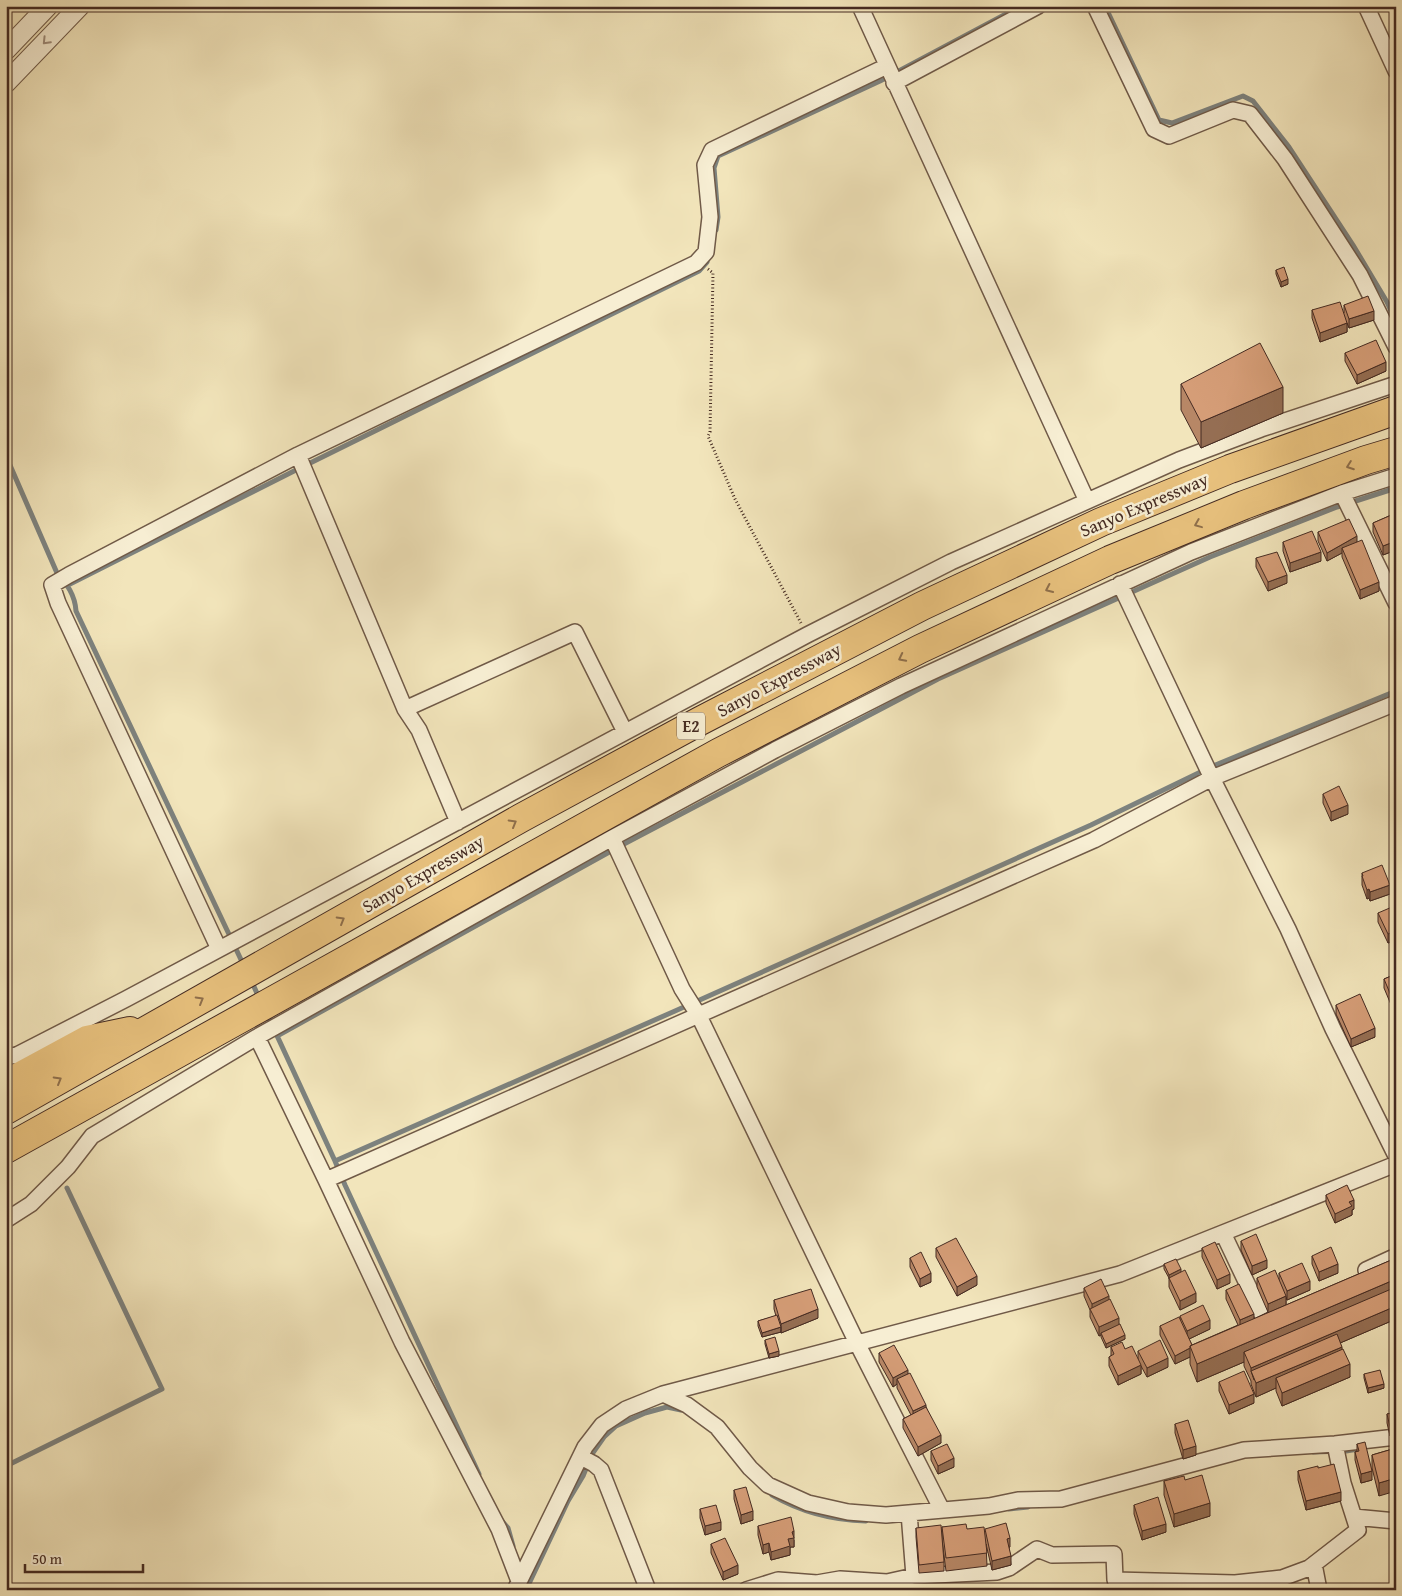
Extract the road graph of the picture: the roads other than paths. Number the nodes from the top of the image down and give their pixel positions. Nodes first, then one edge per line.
1 (48, 6) edge
2 (80, 6) edge
3 (860, 6) edge
4 (1038, 6) edge
5 (1095, 6) edge
6 (1366, 6) edge
7 (6, 50) edge
8 (1396, 71) edge
9 (891, 75) junction
10 (6, 83) edge
11 (1396, 347) edge
12 (1396, 384) edge
13 (1396, 410) edge
14 (1396, 451) edge
15 (301, 464) junction
16 (1396, 476) edge
17 (1346, 500) junction
18 (1087, 501) junction
19 (1124, 591) junction
20 (1396, 603) edge
21 (1396, 703) edge
22 (405, 709) junction
23 (625, 732) junction
24 (1209, 772) junction
25 (458, 822) junction
26 (615, 845) junction
27 (223, 948) junction
28 (694, 1008) junction
29 (261, 1034) junction
30 (6, 1055) edge
31 (10, 1100) edge
32 (6, 1151) edge
33 (1396, 1156) edge
34 (1396, 1164) edge
35 (336, 1176) junction
36 (6, 1220) edge
37 (1223, 1233) junction
38 (1394, 1257) edge
39 (1366, 1270) edge
40 (1261, 1313) edge
41 (857, 1343) junction
42 (663, 1394) junction
43 (1396, 1437) edge
44 (1336, 1449) junction
45 (586, 1459) junction
46 (942, 1510) junction
47 (910, 1517) junction
48 (1354, 1517) junction
49 (1396, 1521) edge
50 (1314, 1564) junction
51 (914, 1576) junction
52 (517, 1586) edge
53 (648, 1590) edge
54 (746, 1590) edge
55 (1318, 1590) edge

1 - 7 street
2 -> 10 street
3 - 9 street
4 - 9 street
5 - 11 street
6 - 8 street
9 - 15 street
9 - 18 street
12 - 18 street
31 -> 13 highway, Sanyo Expressway / E2
14 -> 32 highway, Sanyo Expressway / E2
15 - 22 street
15 - 27 street
16 - 17 street
17 - 19 street
17 - 20 street
18 - 23 street
19 - 24 street
19 - 26 street
21 - 24 street
22 - 23 street
22 - 25 street
23 - 25 street
24 - 28 street
24 - 33 street
25 - 27 street
26 - 28 street
26 - 29 street
27 - 30 street
28 - 35 street
28 - 41 street
29 - 35 street
29 - 36 street
34 - 37 street
35 - 52 street
37 - 40 street
37 - 41 street
38 - 39 street
41 - 42 street
41 - 46 street
42 - 45 street
42 - 47 street
43 - 44 street
44 - 46 street
44 - 48 street
45 - 52 street
45 - 53 street
46 - 47 street
47 - 51 street
48 - 49 street
48 - 50 street
50 - 51 street
50 - 55 street
51 - 54 street

